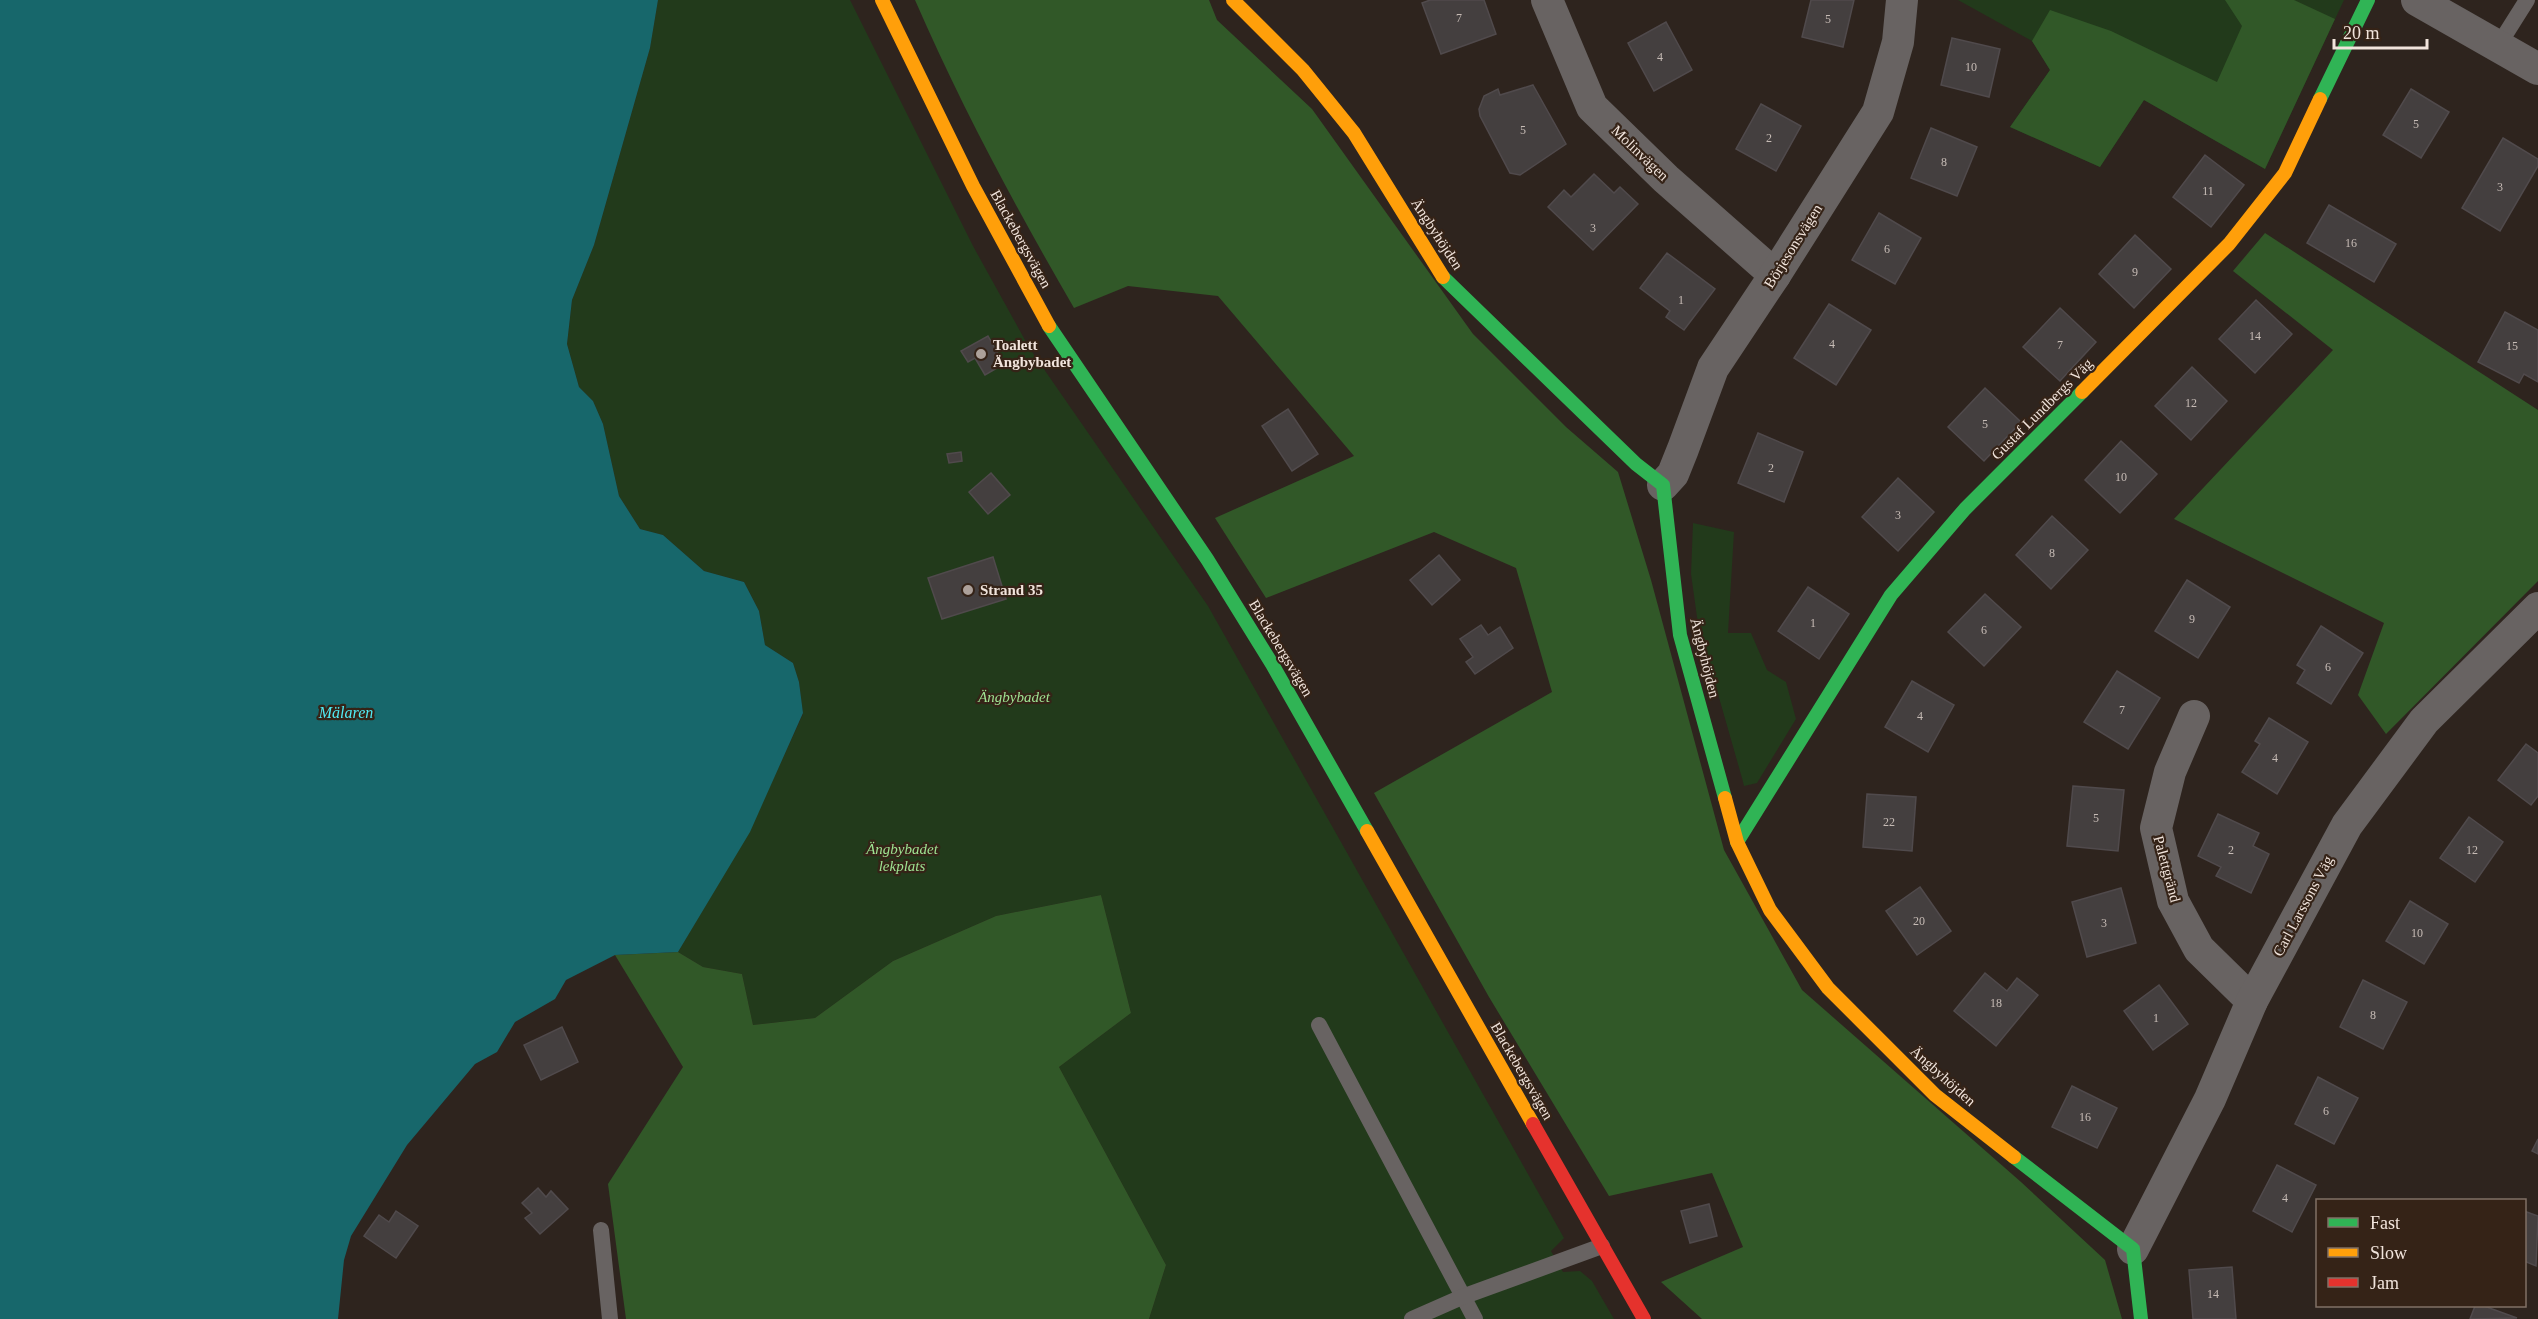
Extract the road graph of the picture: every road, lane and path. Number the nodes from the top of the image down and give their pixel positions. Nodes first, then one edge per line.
1 (882, 0) edge
2 (1233, 0) edge
3 (1547, 0) edge
4 (1902, 0) edge
5 (2368, 0) edge
6 (2417, 0) edge
7 (2527, 0) edge
8 (2498, 46) junction
9 (2538, 69) edge
10 (1775, 275) junction
11 (1663, 485) junction
12 (2538, 608) edge
13 (2194, 716) dead end
14 (1737, 842) junction
15 (2252, 1002) junction
16 (1319, 1025) dead end
17 (601, 1230) dead end
18 (1602, 1246) junction
19 (2133, 1249) junction
20 (1462, 1297) junction
21 (610, 1319) edge
22 (1412, 1319) edge
23 (1475, 1319) edge
24 (1644, 1319) edge
25 (2141, 1319) edge

1 - 18 street, Blackebergsvägen
2 - 11 street, Ängbyhöjden
3 - 10 street, Molinvägen
4 - 10 street, Börjesonsvägen
5 - 14 street, Gustaf Lundbergs Väg
6 - 8 street
7 - 8 lane
8 - 9 street
10 - 11 street, Börjesonsvägen
11 - 14 street, Ängbyhöjden
12 - 15 street, Carl Larssons Väg
13 - 15 street, Palettgränd
14 - 19 street, Ängbyhöjden
15 - 19 street, Carl Larssons Väg
16 - 20 lane
17 - 21 lane
18 - 20 lane
18 - 24 street, Blackebergsvägen
19 - 25 street
20 - 22 lane
20 - 23 lane

